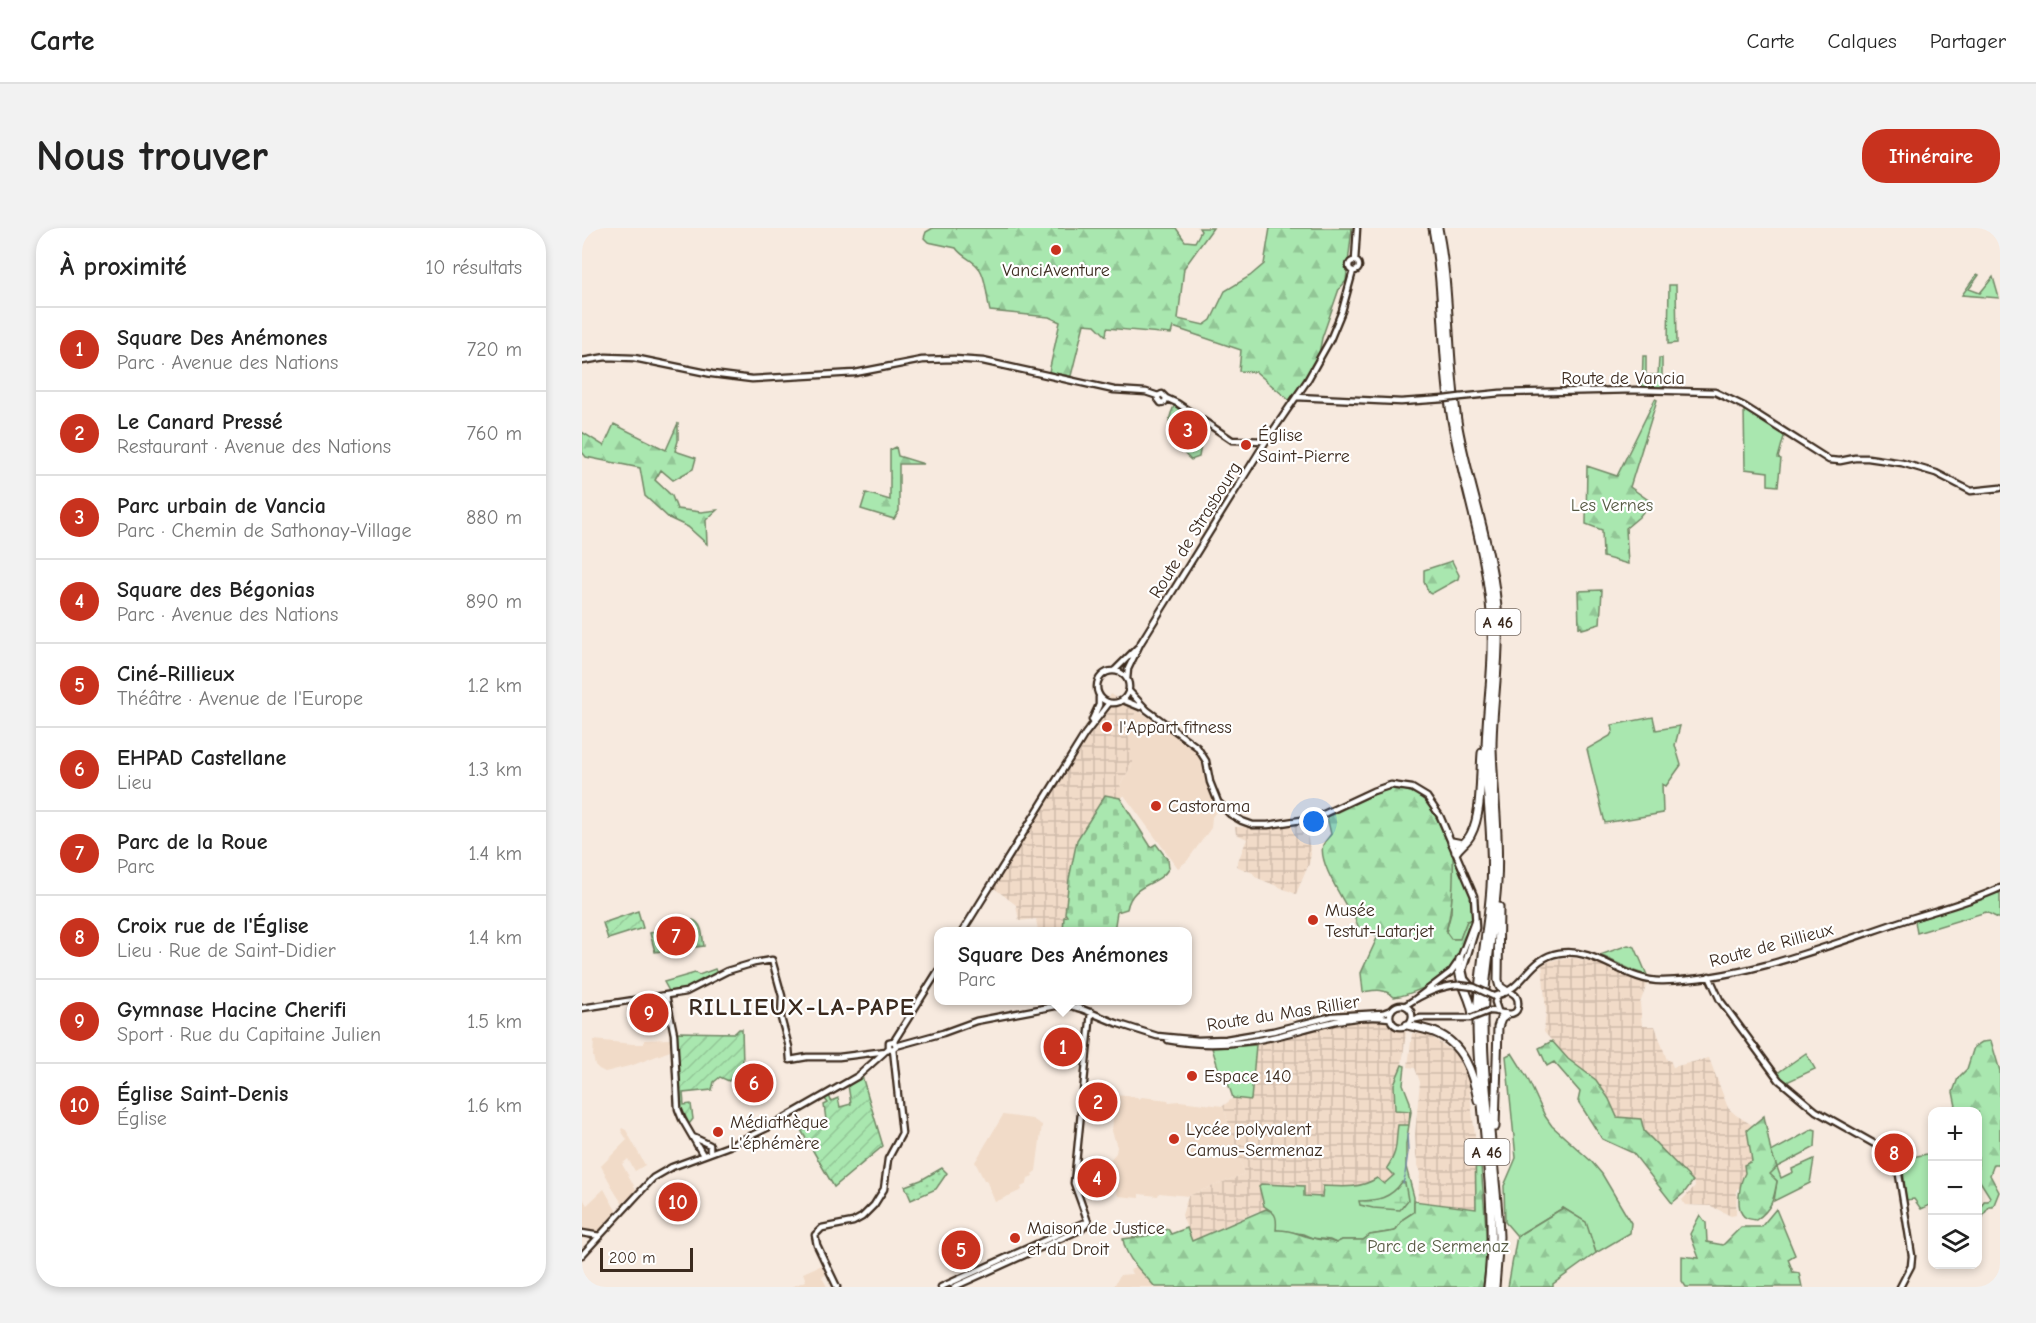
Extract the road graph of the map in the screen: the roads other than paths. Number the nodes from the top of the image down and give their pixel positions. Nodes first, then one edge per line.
1 (1357, 228) edge
2 (1433, 228) edge
3 (1438, 228) edge
4 (582, 360) edge
5 (1296, 397) junction
6 (1266, 441) junction
7 (2000, 488) edge
8 (1140, 644) junction
9 (1114, 671) junction
10 (1127, 679) junction
11 (1129, 691) junction
12 (1099, 694) junction
13 (1123, 700) junction
14 (1109, 703) junction
15 (1488, 709) junction
16 (1147, 710) junction
17 (1085, 734) junction
18 (1452, 842) junction
19 (1462, 844) junction
20 (1456, 852) junction
21 (1498, 878) junction
22 (2000, 888) edge
23 (1476, 915) junction
24 (965, 927) edge
25 (1460, 959) junction
26 (1709, 976) junction
27 (934, 978) edge
28 (1521, 981) junction
29 (1474, 987) junction
30 (1508, 991) junction
31 (666, 995) junction
32 (1495, 996) junction
33 (1517, 997) junction
34 (1414, 1000) junction
35 (1406, 1005) junction
36 (582, 1008) edge
37 (1391, 1010) junction
38 (1091, 1013) junction
39 (1502, 1013) junction
40 (1390, 1018) junction
41 (1102, 1020) junction
42 (1409, 1022) junction
43 (1090, 1031) junction
44 (892, 1047) junction
45 (1478, 1100) junction
46 (693, 1137) junction
47 (702, 1141) junction
48 (710, 1145) junction
49 (729, 1146) junction
50 (699, 1148) junction
51 (1492, 1150) junction
52 (710, 1152) junction
53 (703, 1155) junction
54 (694, 1158) junction
55 (1087, 1223) junction
56 (582, 1233) edge
57 (600, 1236) junction
58 (582, 1255) edge
59 (1491, 1255) junction
60 (837, 1287) edge
61 (941, 1287) edge
62 (954, 1287) edge
63 (1488, 1287) edge
64 (1495, 1287) edge
65 (1900, 1287) edge

1 - 5 street, Route de Strasbourg
2 - 15 highway, A 46
3 - 21 highway, A 46
4 - 6 street
5 - 6 street, Route de Strasbourg
5 - 7 street, Route de Vancia, bridge
6 - 8 street, Route de Strasbourg
8 - 9 street, Route de Strasbourg
8 - 10 street, Route de Strasbourg
9 - 10 street
9 - 12 street
10 - 11 street
11 - 13 street
11 - 16 street
12 - 14 street
12 - 17 street
13 - 14 street
13 - 16 street
14 - 17 street
15 - 19 highway
15 - 59 highway, A 46
16 - 18 street
17 - 24 street
18 - 19 highway
18 - 20 street
19 - 20 highway
20 - 23 street
21 - 30 highway
21 - 51 highway, A 46
22 - 26 street, Route de Rillieux
23 - 25 street
23 - 29 street, bridge
25 - 34 street
25 - 45 highway
26 - 28 street, Route de Rillieux
26 - 65 street
27 - 44 street
28 - 30 street, Route de Rillieux
28 - 33 street
29 - 32 street, bridge
29 - 34 street, bridge
30 - 32 street
30 - 33 street
31 - 36 street
31 - 44 street, Route du Mas Rillier
31 - 46 street
32 - 39 street
33 - 39 street
34 - 35 street
35 - 37 street
35 - 42 street
37 - 38 street, Route du Mas Rillier
37 - 40 street
38 - 41 street, Route du Mas Rillier
38 - 43 street
38 - 44 street, Route du Mas Rillier
39 - 42 street, bridge
39 - 51 highway
40 - 41 street, Route du Mas Rillier
40 - 42 street
41 - 43 street
42 - 45 highway
43 - 55 street
44 - 49 street
44 - 60 street
45 - 59 highway
46 - 47 street
46 - 50 street
47 - 48 street
47 - 50 street
48 - 49 street
48 - 52 street
49 - 52 street
50 - 53 street
50 - 54 street
51 - 64 highway, A 46
52 - 53 street
53 - 54 street
54 - 57 street
55 - 61 street
55 - 62 street
56 - 57 street
57 - 58 street
59 - 63 highway, A 46

